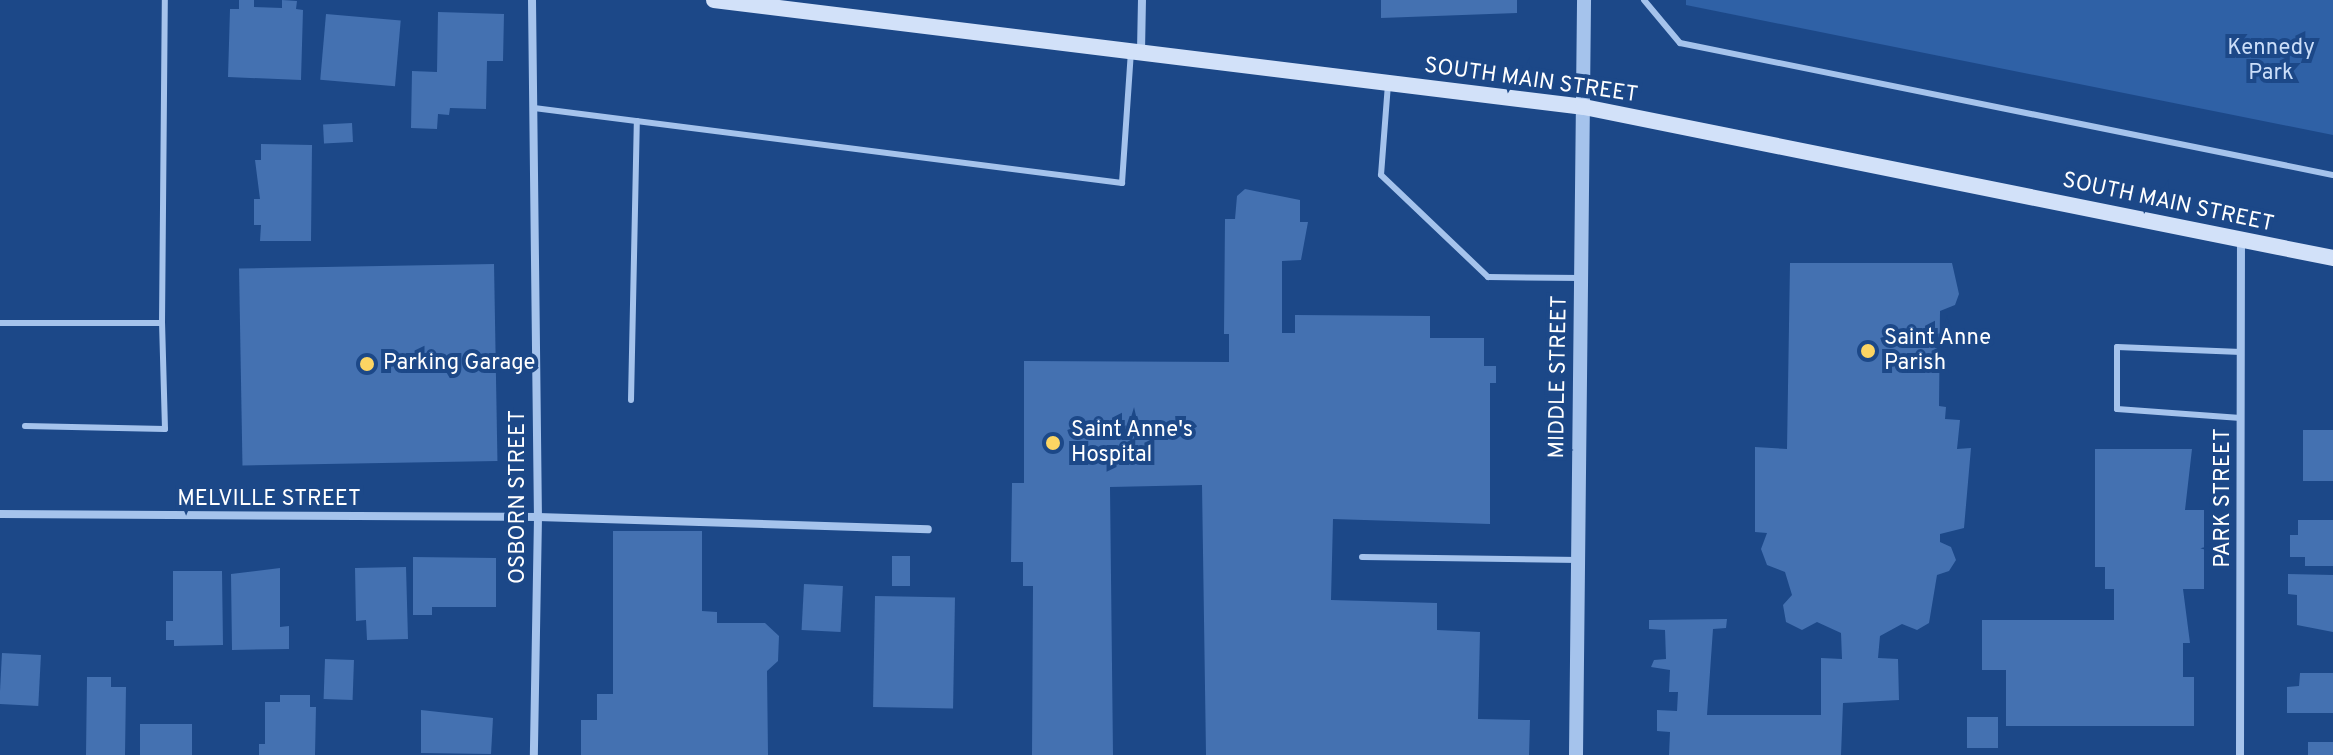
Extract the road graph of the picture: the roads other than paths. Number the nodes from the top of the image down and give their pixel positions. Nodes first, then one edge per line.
1 (165, 0) edge
2 (532, 0) edge
3 (714, 0) edge
4 (1142, 0) edge
5 (1584, 0) edge
6 (1644, 0) edge
7 (1136, 50) junction
8 (1388, 84) junction
9 (1584, 107) junction
10 (534, 108) junction
11 (637, 121) junction
12 (2333, 175) edge
13 (2241, 242) junction
14 (2333, 258) edge
15 (1582, 278) junction
16 (0, 323) edge
17 (162, 323) junction
18 (2241, 352) junction
19 (631, 400) dead end
20 (2241, 418) junction
21 (25, 426) dead end
22 (0, 514) edge
23 (538, 517) junction
24 (928, 529) dead end
25 (1362, 557) dead end
26 (1579, 560) junction
27 (534, 755) edge
28 (1576, 755) edge
29 (2240, 755) edge

1 - 17 lane
2 - 10 street, OSBORN STREET
3 - 7 main road, SOUTH MAIN STREET
4 - 7 street
5 - 9 street, MIDDLE STREET
6 - 12 lane
7 - 8 main road, SOUTH MAIN STREET
7 - 11 lane
8 - 9 main road, SOUTH MAIN STREET
8 - 15 lane
9 - 13 main road, SOUTH MAIN STREET
9 - 15 street, MIDDLE STREET
10 - 11 lane
10 - 23 street, OSBORN STREET
11 - 19 lane
13 - 14 main road, SOUTH MAIN STREET
13 - 18 street, PARK STREET
15 - 26 street, MIDDLE STREET
16 - 17 lane
17 - 21 lane
18 - 20 street, PARK STREET
18 - 20 lane
20 - 29 street, PARK STREET
22 - 23 street, MELVILLE STREET
23 - 24 street, MELVILLE STREET
23 - 27 street, OSBORN STREET
25 - 26 lane
26 - 28 street, MIDDLE STREET

